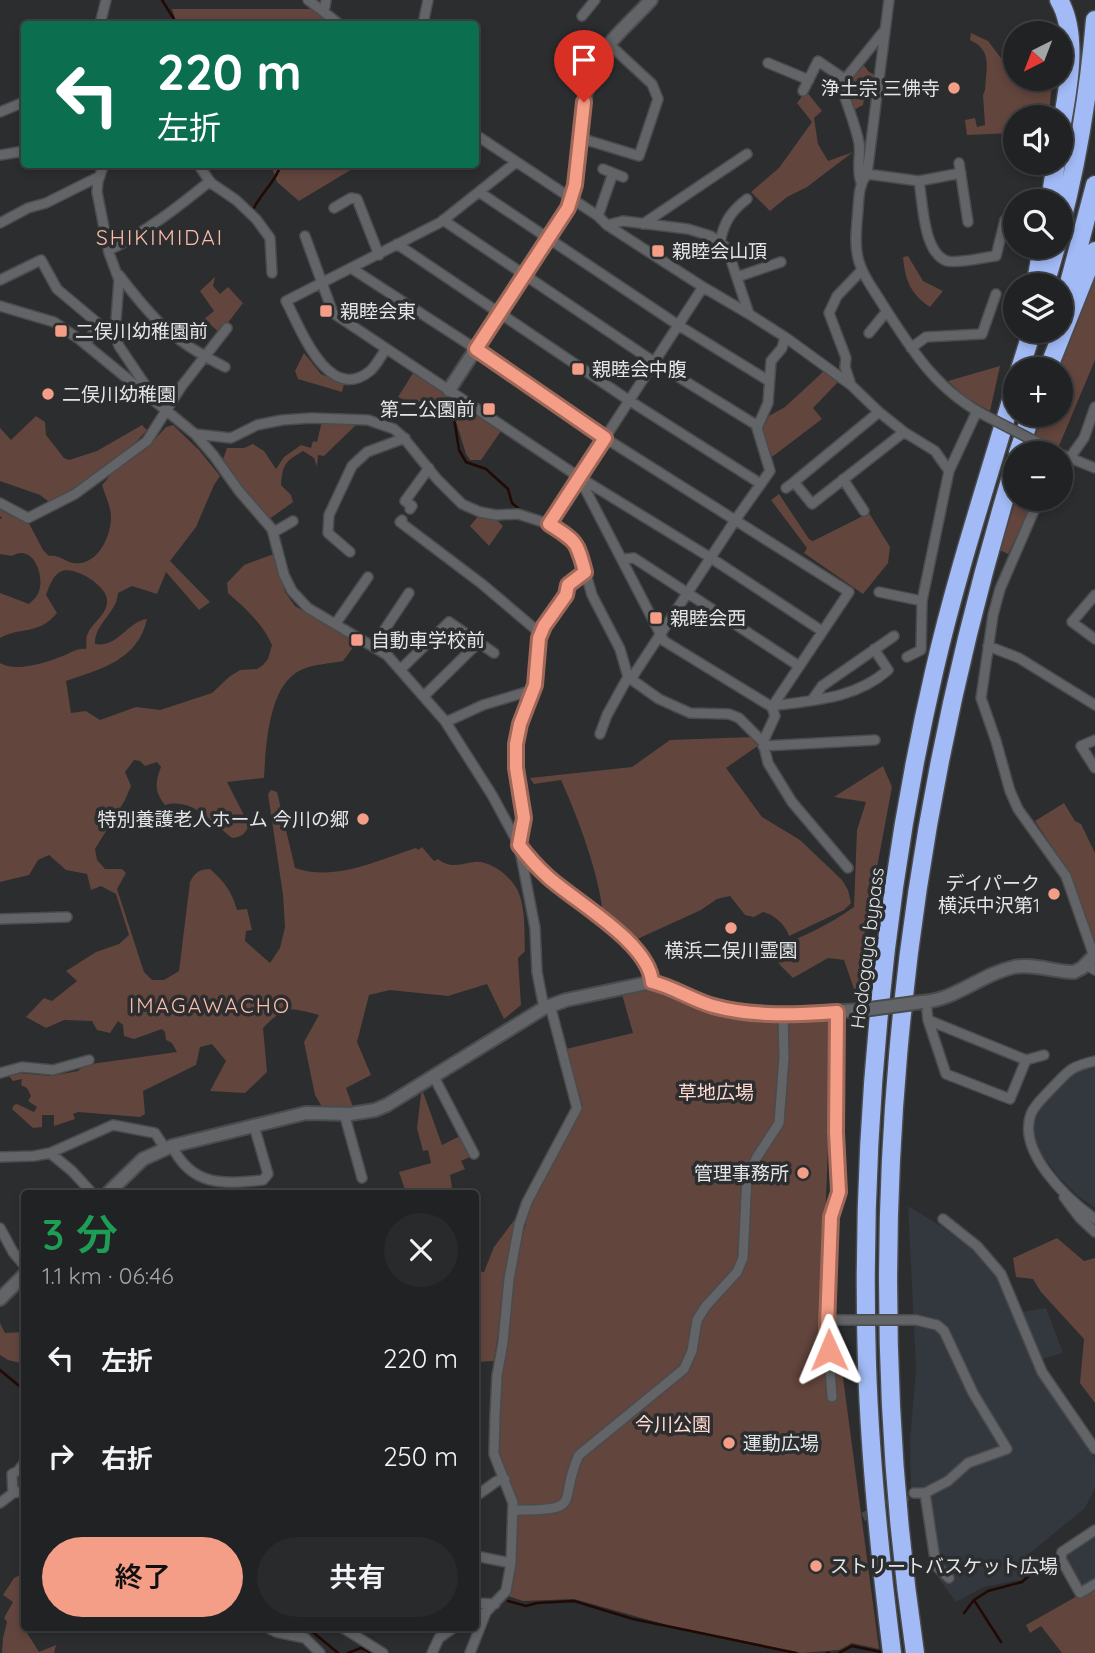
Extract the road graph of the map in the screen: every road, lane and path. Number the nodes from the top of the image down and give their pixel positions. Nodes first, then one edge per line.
1 (106, 0) edge
2 (308, 0) edge
3 (326, 0) edge
4 (428, 0) edge
5 (595, 0) edge
6 (651, 0) edge
7 (889, 0) edge
8 (1059, 0) edge
9 (105, 13) junction
10 (326, 16) junction
11 (582, 16) dead end
12 (1095, 20) edge
13 (101, 21) edge
14 (109, 21) edge
15 (334, 21) edge
16 (424, 21) edge
17 (884, 30) junction
18 (610, 45) junction
19 (768, 63) dead end
20 (843, 78) junction
21 (809, 80) junction
22 (803, 91) dead end
23 (21, 103) edge
24 (1063, 105) edge
25 (0, 111) edge
26 (479, 137) edge
27 (580, 138) junction
28 (21, 152) edge
29 (747, 154) dead end
30 (0, 155) edge
31 (515, 163) junction
32 (103, 168) edge
33 (201, 168) edge
34 (603, 169) dead end
35 (100, 176) junction
36 (864, 178) junction
37 (210, 181) junction
38 (919, 181) junction
39 (1095, 185) edge
40 (1070, 189) edge
41 (479, 192) junction
42 (571, 199) junction
43 (747, 199) dead end
44 (334, 208) dead end
45 (598, 216) junction
46 (443, 220) junction
47 (968, 222) dead end
48 (0, 223) edge
49 (643, 224) junction
50 (607, 225) junction
51 (1003, 228) edge
52 (305, 236) dead end
53 (548, 238) junction
54 (720, 242) junction
55 (397, 244) junction
56 (109, 250) junction
57 (1095, 251) edge
58 (379, 255) junction
59 (781, 262) dead end
60 (351, 268) junction
61 (862, 270) junction
62 (116, 271) junction
63 (272, 273) dead end
64 (1072, 273) edge
65 (524, 275) junction
66 (737, 277) junction
67 (0, 280) edge
68 (322, 282) junction
69 (703, 287) junction
70 (996, 294) dead end
71 (0, 306) edge
72 (887, 311) junction
73 (500, 312) junction
74 (749, 314) junction
75 (678, 325) junction
76 (227, 328) dead end
77 (869, 333) dead end
78 (785, 337) junction
79 (85, 344) junction
80 (911, 348) junction
81 (386, 349) junction
82 (476, 349) junction
83 (206, 357) junction
84 (1051, 357) edge
85 (654, 362) junction
86 (225, 366) dead end
87 (769, 381) junction
88 (850, 385) junction
89 (449, 390) junction
90 (630, 401) junction
91 (157, 402) junction
92 (1095, 407) edge
93 (167, 409) junction
94 (977, 411) junction
95 (879, 412) junction
96 (758, 426) junction
97 (1003, 427) edge
98 (904, 432) junction
99 (195, 434) junction
100 (405, 438) junction
101 (605, 438) junction
102 (1034, 441) edge
103 (1073, 447) edge
104 (1073, 459) edge
105 (1094, 466) edge
106 (429, 468) junction
107 (949, 471) junction
108 (579, 477) junction
109 (766, 479) junction
110 (843, 479) junction
111 (0, 503) edge
112 (1003, 505) edge
113 (410, 509) dead end
114 (864, 511) dead end
115 (1034, 511) edge
116 (736, 519) junction
117 (402, 520) dead end
118 (293, 521) dead end
119 (549, 524) junction
120 (274, 532) junction
121 (351, 552) dead end
122 (711, 558) junction
123 (624, 559) junction
124 (585, 572) junction
125 (368, 577) dead end
126 (879, 592) dead end
127 (409, 593) dead end
128 (688, 593) junction
129 (1095, 595) edge
130 (922, 601) junction
131 (336, 623) junction
132 (822, 631) junction
133 (541, 634) junction
134 (660, 635) junction
135 (894, 636) dead end
136 (1095, 639) edge
137 (478, 642) junction
138 (988, 646) junction
139 (373, 647) junction
140 (874, 649) junction
141 (494, 653) dead end
142 (907, 657) dead end
143 (799, 666) junction
144 (401, 669) junction
145 (630, 678) junction
146 (533, 690) junction
147 (424, 696) junction
148 (812, 700) junction
149 (1095, 705) edge
150 (772, 707) junction
151 (446, 722) junction
152 (600, 734) dead end
153 (875, 740) dead end
154 (1095, 740) edge
155 (763, 744) junction
156 (1095, 768) edge
157 (519, 845) junction
158 (848, 868) dead end
159 (67, 917) dead end
160 (0, 919) edge
161 (1092, 962) edge
162 (652, 982) junction
163 (924, 1002) junction
164 (547, 1007) junction
165 (837, 1012) junction
166 (783, 1014) junction
167 (928, 1020) junction
168 (1044, 1055) dead end
169 (89, 1060) dead end
170 (1026, 1060) junction
171 (1095, 1060) edge
172 (0, 1073) edge
173 (434, 1077) junction
174 (344, 1114) junction
175 (254, 1126) junction
176 (169, 1147) junction
177 (50, 1153) junction
178 (474, 1154) dead end
179 (0, 1157) edge
180 (1048, 1175) junction
181 (362, 1178) dead end
182 (89, 1190) edge
183 (111, 1190) edge
184 (943, 1219) dead end
185 (1095, 1219) edge
186 (0, 1228) edge
187 (1095, 1232) edge
188 (21, 1261) edge
189 (21, 1278) edge
190 (0, 1299) edge
191 (832, 1320) junction
192 (832, 1396) dead end
193 (1095, 1449) edge
194 (21, 1469) edge
195 (505, 1479) junction
196 (21, 1492) edge
197 (13, 1493) junction
198 (914, 1493) tunnel mouth
199 (925, 1493) junction
200 (479, 1494) edge
201 (0, 1503) edge
202 (513, 1513) junction
203 (1095, 1530) edge
204 (479, 1557) edge
205 (511, 1563) junction
206 (949, 1578) dead end
207 (1095, 1584) edge
208 (479, 1603) edge
209 (495, 1604) junction
210 (486, 1612) junction
211 (479, 1616) edge
212 (479, 1630) edge
213 (274, 1631) edge
214 (348, 1631) edge
215 (449, 1631) edge
216 (479, 1631) edge
217 (320, 1653) edge
218 (383, 1653) edge
219 (432, 1653) edge
220 (470, 1653) edge
221 (892, 1653) edge
222 (915, 1653) edge

1 - 9 street
2 - 10 street
3 - 10 street
4 - 16 street
5 - 11 street
6 - 18 street
7 - 17 street
8 - 24 highway
9 - 13 street
9 - 14 street
10 - 15 street
12 - 40 highway
17 - 20 street
17 - 36 street
18 - 27 street
18 - 27 street
19 - 21 street
20 - 21 street
20 - 36 street
21 - 22 street
23 - 25 street
26 - 31 street
27 - 42 street
28 - 30 street
29 - 49 street
31 - 41 street
31 - 42 street
32 - 35 street
33 - 37 street
34 - 45 street
35 - 48 street
35 - 56 street
36 - 38 street
36 - 61 street
37 - 56 street
37 - 63 street
38 - 47 street
38 - 51 street
39 - 64 highway
41 - 46 street
41 - 53 street
42 - 45 street
42 - 53 street
43 - 54 street
44 - 58 street
45 - 50 street
46 - 55 street
46 - 65 street
49 - 50 street
49 - 54 street
50 - 69 street
52 - 68 street
53 - 65 street
53 - 75 street
54 - 66 street
55 - 58 street
55 - 73 street
56 - 62 street
57 - 84 highway
58 - 60 street
59 - 66 street
60 - 68 street
60 - 82 street
61 - 72 street
61 - 88 street
62 - 83 street
62 - 91 street
65 - 73 street
65 - 85 street
66 - 74 street
67 - 79 street
68 - 81 street
68 - 81 street
69 - 74 street
69 - 75 street
70 - 80 street
71 - 79 street
72 - 77 street
72 - 80 street
73 - 82 street
73 - 90 street
74 - 78 street
75 - 85 street
75 - 87 street
76 - 83 street
78 - 87 street
78 - 88 street
79 - 91 street
80 - 94 street
81 - 89 street
82 - 89 street
82 - 101 street
83 - 86 street
83 - 93 street
85 - 90 street
85 - 96 street
87 - 96 street
88 - 95 street
89 - 108 street
90 - 101 street
90 - 109 street
91 - 93 street
92 - 103 street
93 - 99 street
93 - 111 street
94 - 102 street, bridge
94 - 107 street
95 - 98 street
95 - 110 street
96 - 109 street
97 - 221 highway, Hodogaya bypass
98 - 107 street
98 - 110 street
99 - 100 street
99 - 120 street
100 - 106 street
100 - 121 street
101 - 108 street
101 - 116 street
104 - 105 street
106 - 113 street
106 - 119 street
107 - 130 street
108 - 119 street
108 - 122 street
108 - 123 street
109 - 116 street
110 - 114 street
112 - 222 highway
115 - 138 street
116 - 122 street
116 - 132 street
117 - 133 street
118 - 120 street
119 - 124 street
120 - 131 street
122 - 128 street
122 - 132 street
123 - 128 street
123 - 134 street
124 - 133 street
124 - 145 street
125 - 131 street
126 - 130 street
127 - 139 street
128 - 134 street
128 - 143 street
129 - 136 street
130 - 142 street
131 - 139 street
132 - 143 street
133 - 146 street
134 - 145 street
134 - 150 street
135 - 140 street
137 - 141 street
137 - 144 street
137 - 147 street
138 - 149 street
138 - 161 street
139 - 144 street
140 - 148 street
140 - 148 street
143 - 150 street
144 - 147 street
145 - 152 street
145 - 155 street
146 - 151 street
146 - 157 street
147 - 151 street
148 - 150 street
150 - 155 street
151 - 157 street
153 - 155 street
154 - 156 street
155 - 158 street
157 - 162 street
157 - 164 street
159 - 160 street
161 - 163 street
162 - 164 street
162 - 166 street
163 - 165 street, bridge
163 - 167 street
164 - 173 street
164 - 195 street
165 - 166 street
165 - 191 street
166 - 202 street
167 - 170 street
167 - 170 street
168 - 170 street
169 - 172 street
171 - 180 street
173 - 174 street
173 - 178 street
174 - 175 street
174 - 181 street
175 - 176 street
175 - 176 street
176 - 177 street
176 - 183 street
177 - 179 street
177 - 182 street
180 - 185 street
180 - 187 street
184 - 193 street
186 - 188 street
189 - 190 street
191 - 192 street
191 - 199 street, bridge
194 - 197 street
195 - 200 street
195 - 202 street
196 - 197 street
197 - 201 street
198 - 199 street
199 - 206 street
202 - 205 street
203 - 207 street
204 - 205 street
205 - 209 street
208 - 209 street
209 - 210 street
210 - 211 street
210 - 212 street
213 - 217 street
214 - 218 street
215 - 219 street
216 - 220 street

